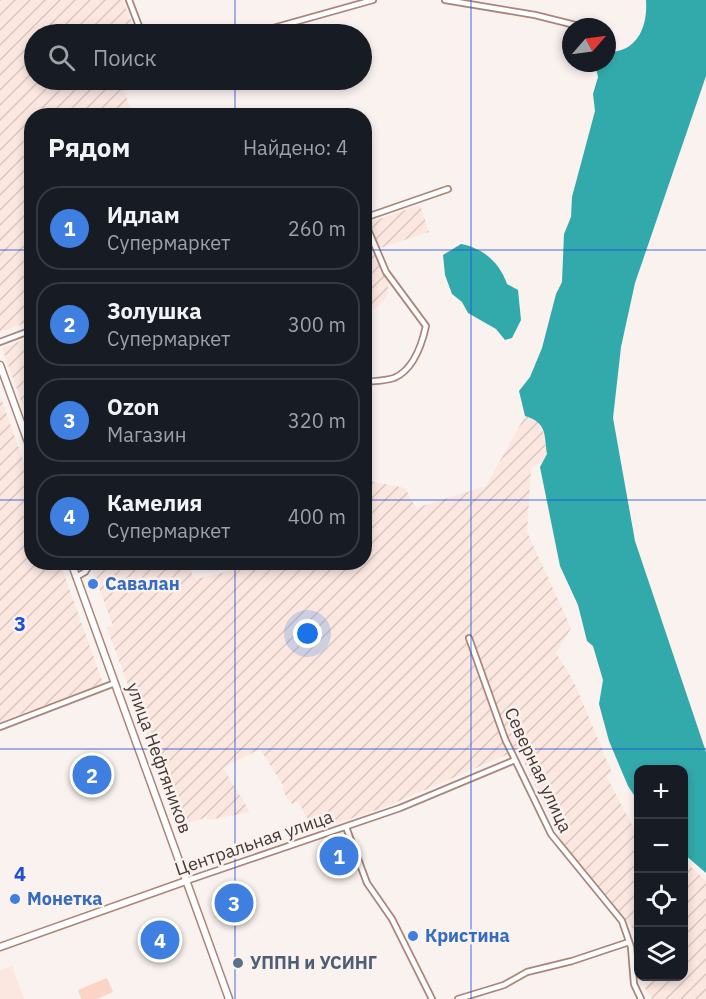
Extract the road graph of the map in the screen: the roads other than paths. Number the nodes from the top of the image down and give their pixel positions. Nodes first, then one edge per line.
1 (129, 0) edge
2 (373, 0) edge
3 (445, 0) edge
4 (562, 22) edge
5 (138, 24) edge
6 (288, 24) edge
7 (448, 189) dead end
8 (372, 216) edge
9 (372, 238) edge
10 (24, 333) edge
11 (0, 342) edge
12 (0, 365) edge
13 (372, 381) edge
14 (24, 431) edge
15 (74, 570) edge
16 (87, 570) edge
17 (76, 577) junction
18 (469, 638) dead end
19 (116, 683) junction
20 (0, 727) edge
21 (515, 760) junction
22 (346, 827) junction
23 (186, 881) junction
24 (629, 942) junction
25 (0, 947) edge
26 (229, 999) edge
27 (432, 999) edge
28 (459, 999) edge
29 (641, 999) edge

1 - 5 street
2 - 6 street
3 - 4 street
7 - 8 street
9 - 13 street
10 - 11 street
12 - 14 street
15 - 17 street, улица Нефтяников
16 - 17 street
17 - 19 street, улица Нефтяников
18 - 21 street, Северная улица
19 - 20 street
19 - 23 street, улица Нефтяников
21 - 22 street, Центральная улица
21 - 24 street, Северная улица
22 - 23 street, Центральная улица
22 - 27 street
23 - 25 street, Центральная улица
23 - 26 street, улица Нефтяников
24 - 28 street
24 - 29 street, Северная улица

